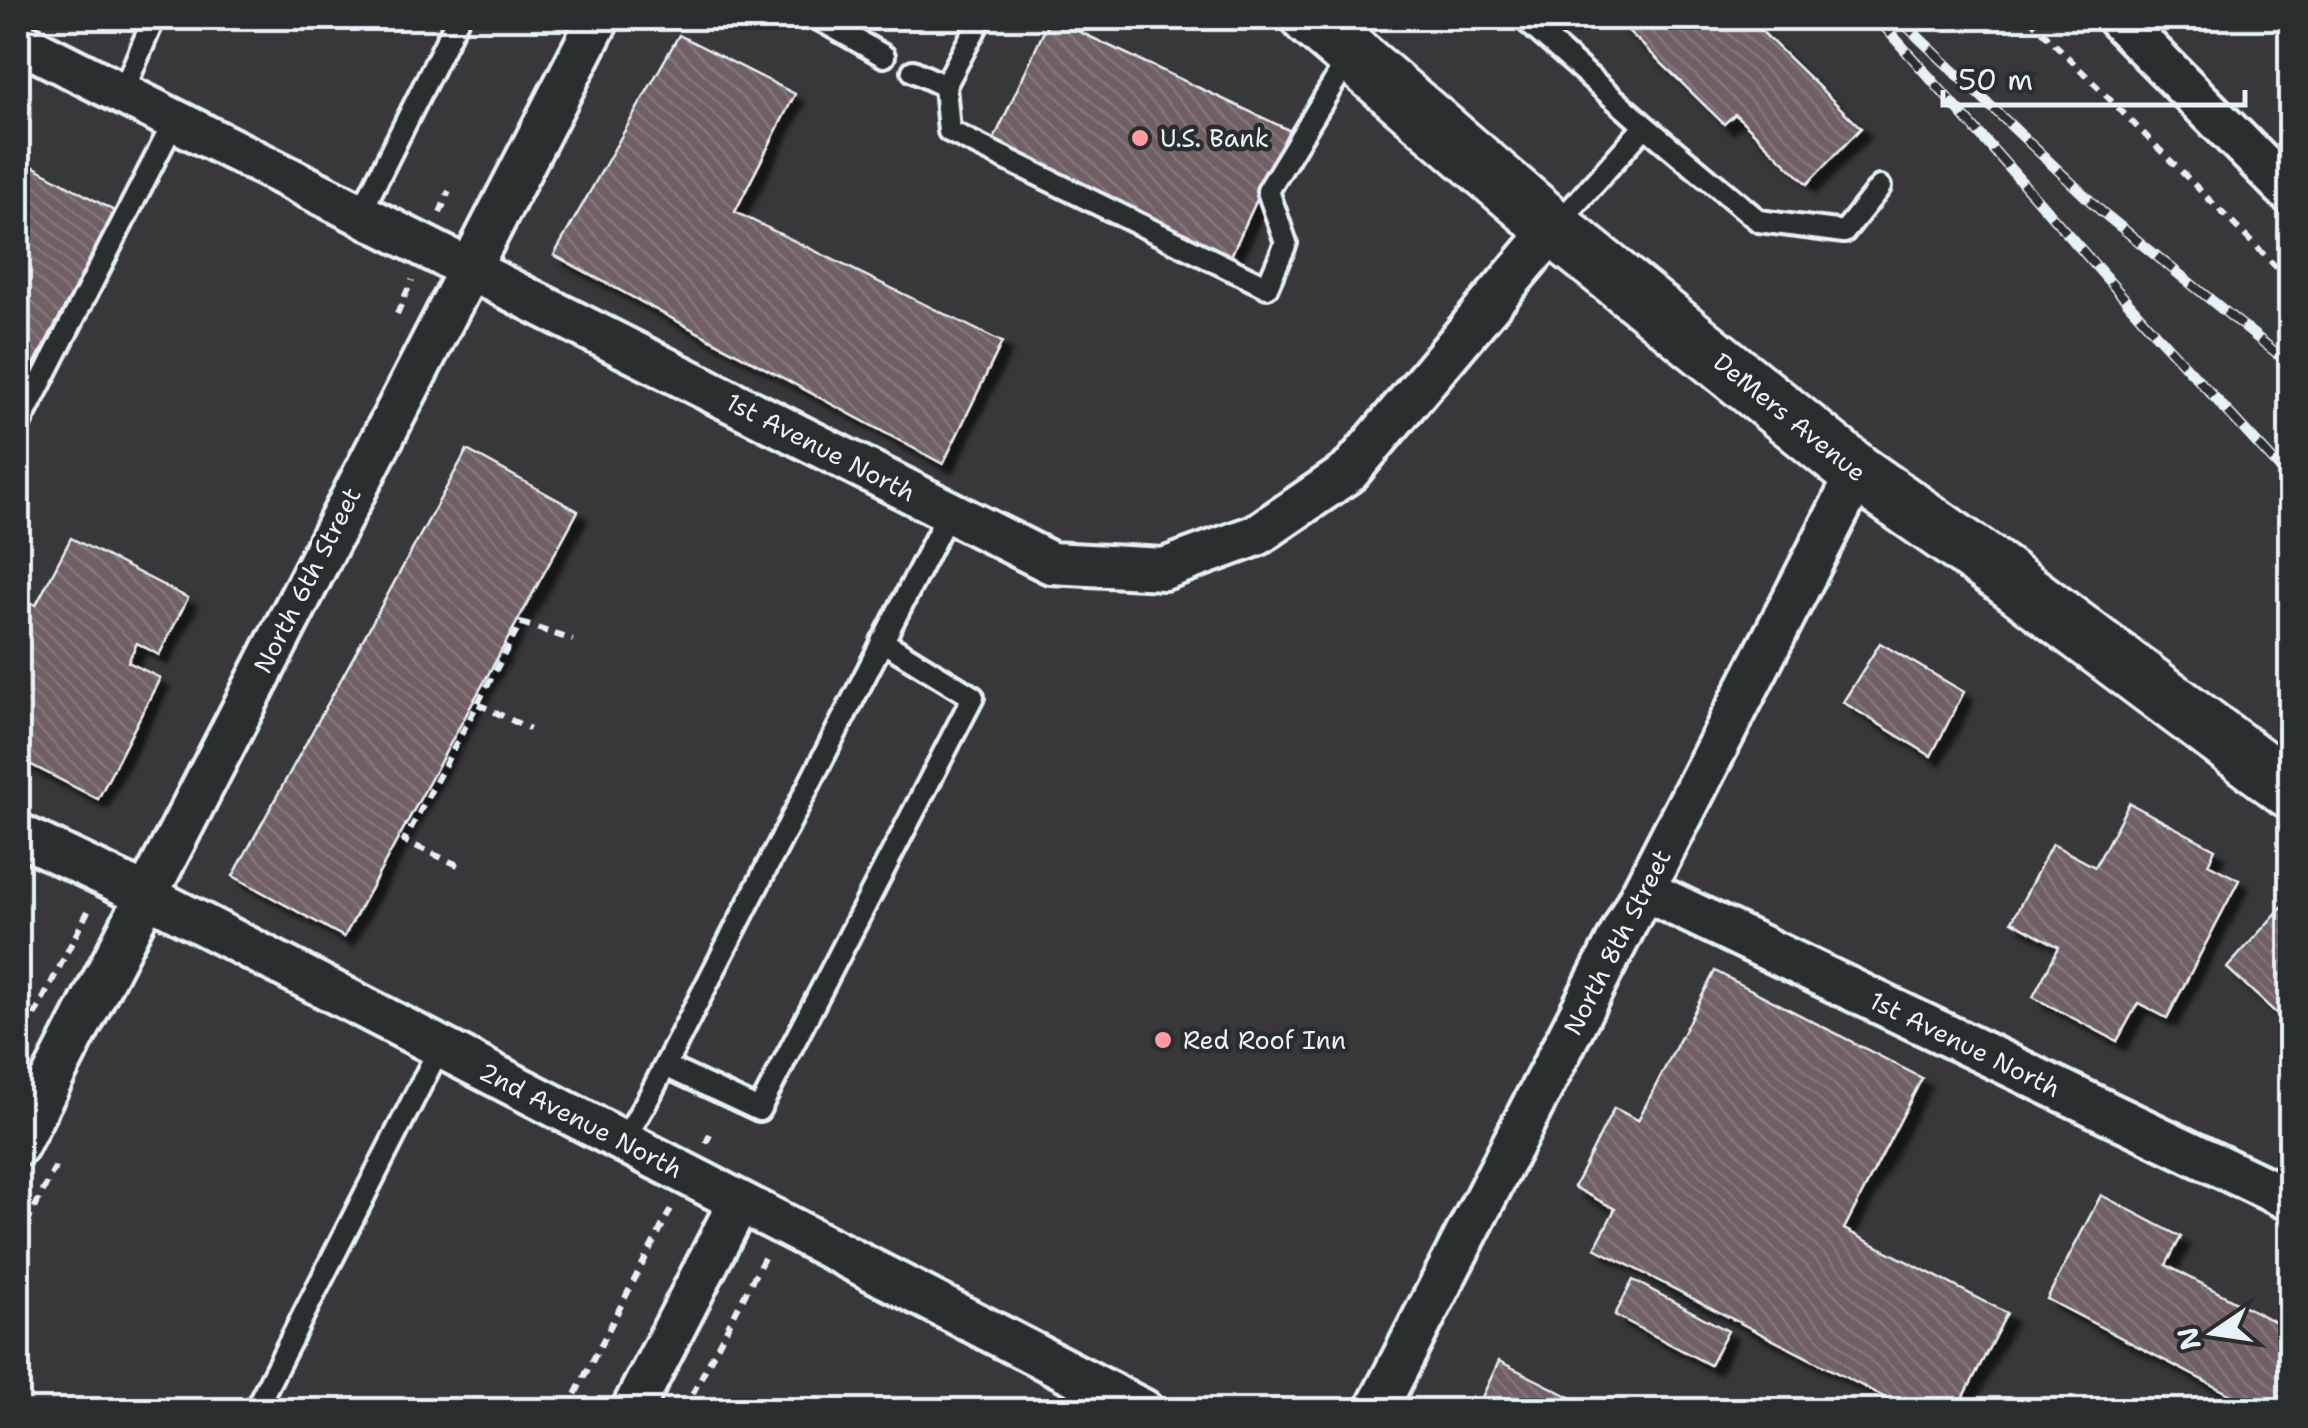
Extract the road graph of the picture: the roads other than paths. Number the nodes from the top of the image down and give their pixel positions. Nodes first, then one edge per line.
1 (154, 18) edge
2 (458, 18) edge
3 (600, 18) edge
4 (817, 18) edge
5 (981, 18) edge
6 (1523, 18) edge
7 (2117, 18) edge
8 (1329, 29) edge
9 (18, 41) edge
10 (884, 56) dead end
11 (912, 70) dead end
12 (945, 86) junction
13 (122, 94) junction
14 (175, 120) junction
15 (1645, 126) junction
16 (1880, 188) dead end
17 (2290, 194) edge
18 (360, 214) junction
19 (1554, 228) junction
20 (468, 269) junction
21 (18, 428) edge
22 (1858, 474) junction
23 (948, 512) junction
24 (882, 641) junction
25 (2290, 790) edge
26 (18, 834) edge
27 (1644, 890) junction
28 (144, 894) junction
29 (440, 1047) junction
30 (665, 1066) junction
31 (623, 1142) junction
32 (18, 1145) edge
33 (2286, 1198) dead end
34 (739, 1202) junction
35 (255, 1410) edge
36 (632, 1410) edge
37 (1143, 1410) edge
38 (1376, 1410) edge

1 - 13 lane
2 - 18 lane
3 - 20 street, North 6th Street
4 - 10 lane
5 - 12 lane
6 - 15 lane
7 - 17 street
8 - 12 lane
8 - 19 main road, DeMers Avenue
9 - 13 street, 1st Avenue North
11 - 12 lane
13 - 14 street, 1st Avenue North
14 - 18 street, 1st Avenue North
14 - 21 lane
15 - 16 lane
15 - 19 lane
18 - 20 street, 1st Avenue North
19 - 22 main road, DeMers Avenue
19 - 23 street, 1st Avenue North
20 - 23 street, 1st Avenue North
20 - 28 street, North 6th Street
22 - 25 main road, DeMers Avenue
22 - 27 street, North 8th Street
23 - 24 lane
24 - 30 lane
24 - 30 lane
26 - 28 street, 2nd Avenue North
27 - 33 street, 1st Avenue North
27 - 38 street, North 8th Street
28 - 29 street, 2nd Avenue North
28 - 32 street, North 6th Street
29 - 31 street, 2nd Avenue North
29 - 35 lane
30 - 31 lane
31 - 34 street, 2nd Avenue North
34 - 36 street
34 - 37 street, 2nd Avenue North

